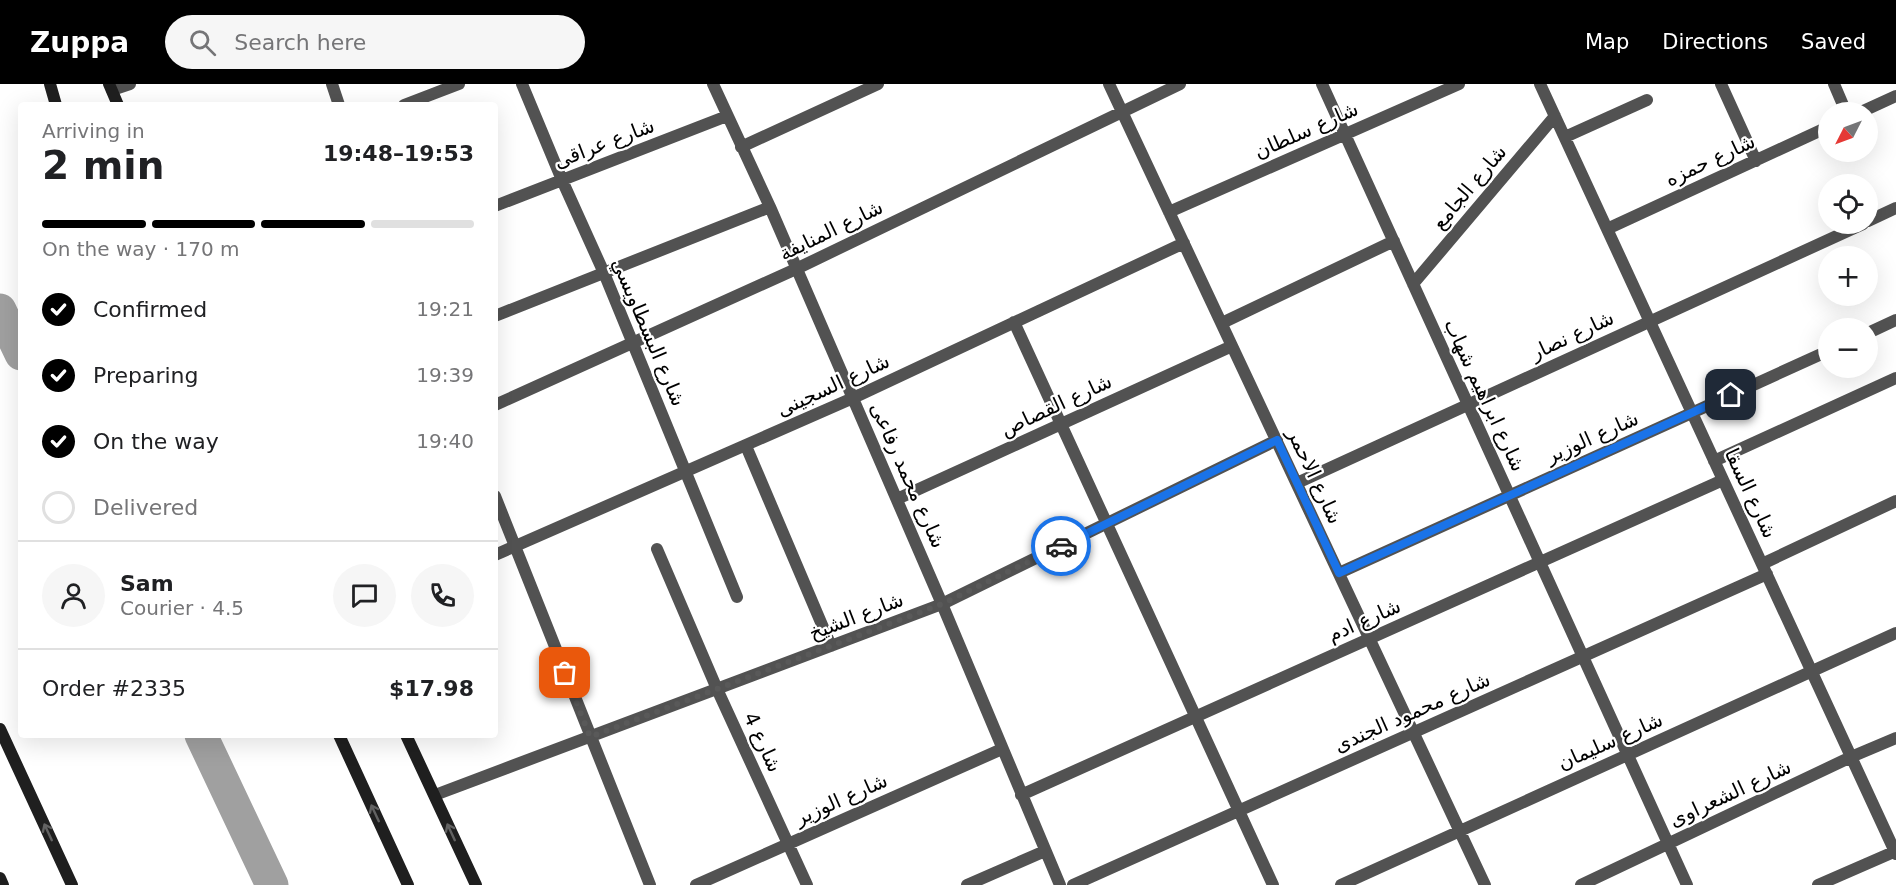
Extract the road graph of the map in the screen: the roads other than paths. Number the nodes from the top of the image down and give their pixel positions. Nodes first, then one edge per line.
1 (50, 84) edge
2 (130, 84) edge
3 (332, 84) edge
4 (459, 84) edge
5 (522, 84) edge
6 (713, 84) edge
7 (878, 84) edge
8 (1109, 84) edge
9 (1180, 84) edge
10 (1322, 84) edge
11 (1459, 84) edge
12 (1540, 84) edge
13 (1721, 84) edge
14 (1834, 84) edge
15 (110, 87) edge
16 (1896, 96) edge
17 (1647, 100) dead end
18 (55, 102) edge
19 (117, 102) edge
20 (338, 102) edge
21 (412, 102) edge
22 (1842, 102) edge
23 (1878, 104) edge
24 (1122, 111) junction
25 (727, 116) junction
26 (1555, 116) junction
27 (1818, 132) edge
28 (1345, 134) junction
29 (1565, 137) junction
30 (741, 147) junction
31 (1756, 160) junction
32 (561, 180) junction
33 (498, 205) edge
34 (770, 207) junction
35 (1896, 208) edge
36 (1169, 212) junction
37 (1878, 216) edge
38 (1607, 229) junction
39 (1841, 234) edge
40 (1394, 241) junction
41 (1184, 243) junction
42 (796, 269) junction
43 (604, 273) junction
44 (1413, 284) junction
45 (498, 314) edge
46 (1896, 320) edge
47 (1650, 321) junction
48 (1014, 322) junction
49 (1222, 323) junction
50 (1878, 328) edge
51 (632, 343) junction
52 (1232, 346) junction
53 (1818, 356) edge
54 (1896, 378) edge
55 (853, 398) junction
56 (498, 404) edge
57 (1468, 404) junction
58 (1692, 413) junction
59 (1061, 424) junction
60 (1277, 440) junction
61 (746, 446) junction
62 (1714, 461) junction
63 (686, 472) junction
64 (1723, 480) junction
65 (1297, 483) junction
66 (1510, 495) junction
67 (897, 499) junction
68 (1896, 501) edge
69 (498, 504) edge
70 (1107, 523) junction
71 (515, 546) junction
72 (657, 549) dead end
73 (498, 554) edge
74 (1540, 563) junction
75 (1764, 569) junction
76 (1339, 573) junction
77 (737, 597) dead end
78 (942, 604) junction
79 (1896, 633) edge
80 (1370, 639) junction
81 (831, 646) junction
82 (1583, 657) junction
83 (1812, 671) junction
84 (717, 689) junction
85 (1196, 717) junction
86 (0, 729) edge
87 (1414, 732) junction
88 (590, 737) junction
89 (340, 738) edge
90 (407, 738) edge
91 (1896, 738) edge
92 (1002, 749) junction
93 (1628, 755) junction
94 (1851, 757) junction
95 (435, 795) junction
96 (1021, 795) junction
97 (1239, 811) junction
98 (1461, 831) junction
99 (788, 844) junction
100 (1668, 844) junction
101 (1045, 851) junction
102 (1896, 852) edge
103 (0, 878) edge
104 (3, 885) edge
105 (72, 885) edge
106 (408, 885) edge
107 (476, 885) edge
108 (650, 885) edge
109 (696, 885) edge
110 (807, 885) edge
111 (967, 885) edge
112 (1060, 885) edge
113 (1073, 885) edge
114 (1273, 885) edge
115 (1341, 885) edge
116 (1485, 885) edge
117 (1581, 885) edge
118 (1687, 885) edge
119 (1818, 885) edge

1 - 18 main road
2 - 15 street
3 - 20 street
4 - 21 street
5 - 32 street, شارع البسطاويسي
6 - 25 street, شارع محمد رفاعى
7 - 30 street
8 - 24 street, شارع الاحمر
9 - 24 street, شارع المنايفة
10 - 28 street, شارع ابراهيم شهاب
11 - 28 street, شارع سلطان
12 - 26 street, شارع السقا
13 - 31 street
14 - 22 street
15 - 19 main road
16 - 23 street
17 - 29 street
24 - 36 street, شارع الاحمر
24 - 42 street, شارع المنايفة
25 - 30 street, شارع محمد رفاعى
25 - 32 street, شارع عراقى
26 - 29 street, شارع السقا
26 - 44 street, شارع الجامع
27 - 31 street, شارع حمزه
28 - 36 street, شارع سلطان
28 - 40 street, شارع ابراهيم شهاب
29 - 38 street, شارع السقا
30 - 34 street, شارع محمد رفاعى
31 - 38 street, شارع حمزه
32 - 33 street, شارع عراقى
32 - 43 street, شارع البسطاويسي
34 - 42 street, شارع محمد رفاعى
34 - 43 street
35 - 37 street
36 - 41 street, شارع الاحمر
38 - 47 street, شارع السقا
39 - 47 street, شارع نصار
40 - 44 street, شارع ابراهيم شهاب
40 - 49 street
41 - 48 street, شارع السجينى
41 - 49 street, شارع الاحمر
42 - 51 street, شارع المنايفة
42 - 55 street, شارع محمد رفاعى
43 - 45 street
43 - 51 street, شارع البسطاويسي
44 - 57 street, شارع ابراهيم شهاب
46 - 50 street
47 - 57 street, شارع نصار
47 - 58 street, شارع السقا
48 - 55 street, شارع السجينى
48 - 59 street
49 - 52 street, شارع الاحمر
51 - 56 street, شارع المنايفة
51 - 63 street, شارع البسطاويسي
52 - 59 street, شارع القصاص
52 - 60 street, شارع الاحمر
53 - 58 street, شارع الوزير
54 - 62 street
55 - 61 street, شارع السجينى
55 - 67 street, شارع محمد رفاعى
57 - 65 street, شارع نصار
57 - 66 street, شارع ابراهيم شهاب
58 - 62 street, شارع السقا
58 - 66 street, شارع الوزير
59 - 67 street, شارع القصاص
59 - 70 street
60 - 65 street, شارع الاحمر
60 - 70 street, شارع الشيخ
61 - 63 street, شارع السجينى
61 - 81 street
62 - 64 street, شارع السقا
63 - 71 street, شارع السجينى
63 - 77 street, شارع البسطاويسي
64 - 74 street, شارع ادم
64 - 75 street, شارع السقا
65 - 76 street, شارع الاحمر
66 - 74 street, شارع ابراهيم شهاب
66 - 76 street, شارع الوزير
67 - 78 street, شارع محمد رفاعى
68 - 75 street, شارع محمود الجندى
69 - 71 street
70 - 78 street, شارع الشيخ
70 - 85 street
71 - 73 street, شارع السجينى
71 - 88 street
72 - 84 street, شارع 4
74 - 80 street, شارع ادم
74 - 82 street, شارع ابراهيم شهاب
75 - 82 street, شارع محمود الجندى
75 - 83 street, شارع السقا
76 - 80 street, شارع الاحمر
78 - 81 street, شارع الشيخ
78 - 92 street, شارع محمد رفاعى
79 - 83 street, شارع سليمان
80 - 85 street, شارع ادم
80 - 87 street, شارع الاحمر
81 - 84 street, شارع الشيخ
82 - 87 street, شارع محمود الجندى
82 - 93 street, شارع ابراهيم شهاب
83 - 93 street, شارع سليمان
83 - 94 street, شارع السقا
84 - 88 street, شارع الشيخ
84 - 99 street, شارع 4
85 - 96 street, شارع ادم
85 - 97 street
105 -> 86 main road
87 - 97 street, شارع محمود الجندى
87 - 98 street, شارع الاحمر
88 - 95 street, شارع الشيخ
88 - 108 street
106 -> 89 main road
90 - 95 main road
91 - 94 street, شارع الشعراوى
92 - 96 street, شارع محمد رفاعى
92 - 99 street, شارع الوزير
93 - 98 street, شارع سليمان
93 - 100 street, شارع ابراهيم شهاب
94 - 100 street, شارع الشعراوى
94 - 102 street, شارع السقا
107 -> 95 main road
96 - 101 street, شارع محمد رفاعى
97 - 113 street, شارع محمود الجندى
97 - 114 street
98 - 115 street, شارع سليمان
98 - 116 street, شارع الاحمر
99 - 109 street, شارع الوزير
99 - 110 street, شارع 4
100 - 117 street, شارع الشعراوى
100 - 118 street, شارع ابراهيم شهاب
101 - 111 street
101 - 112 street, شارع محمد رفاعى
102 - 119 street
103 - 104 main road

